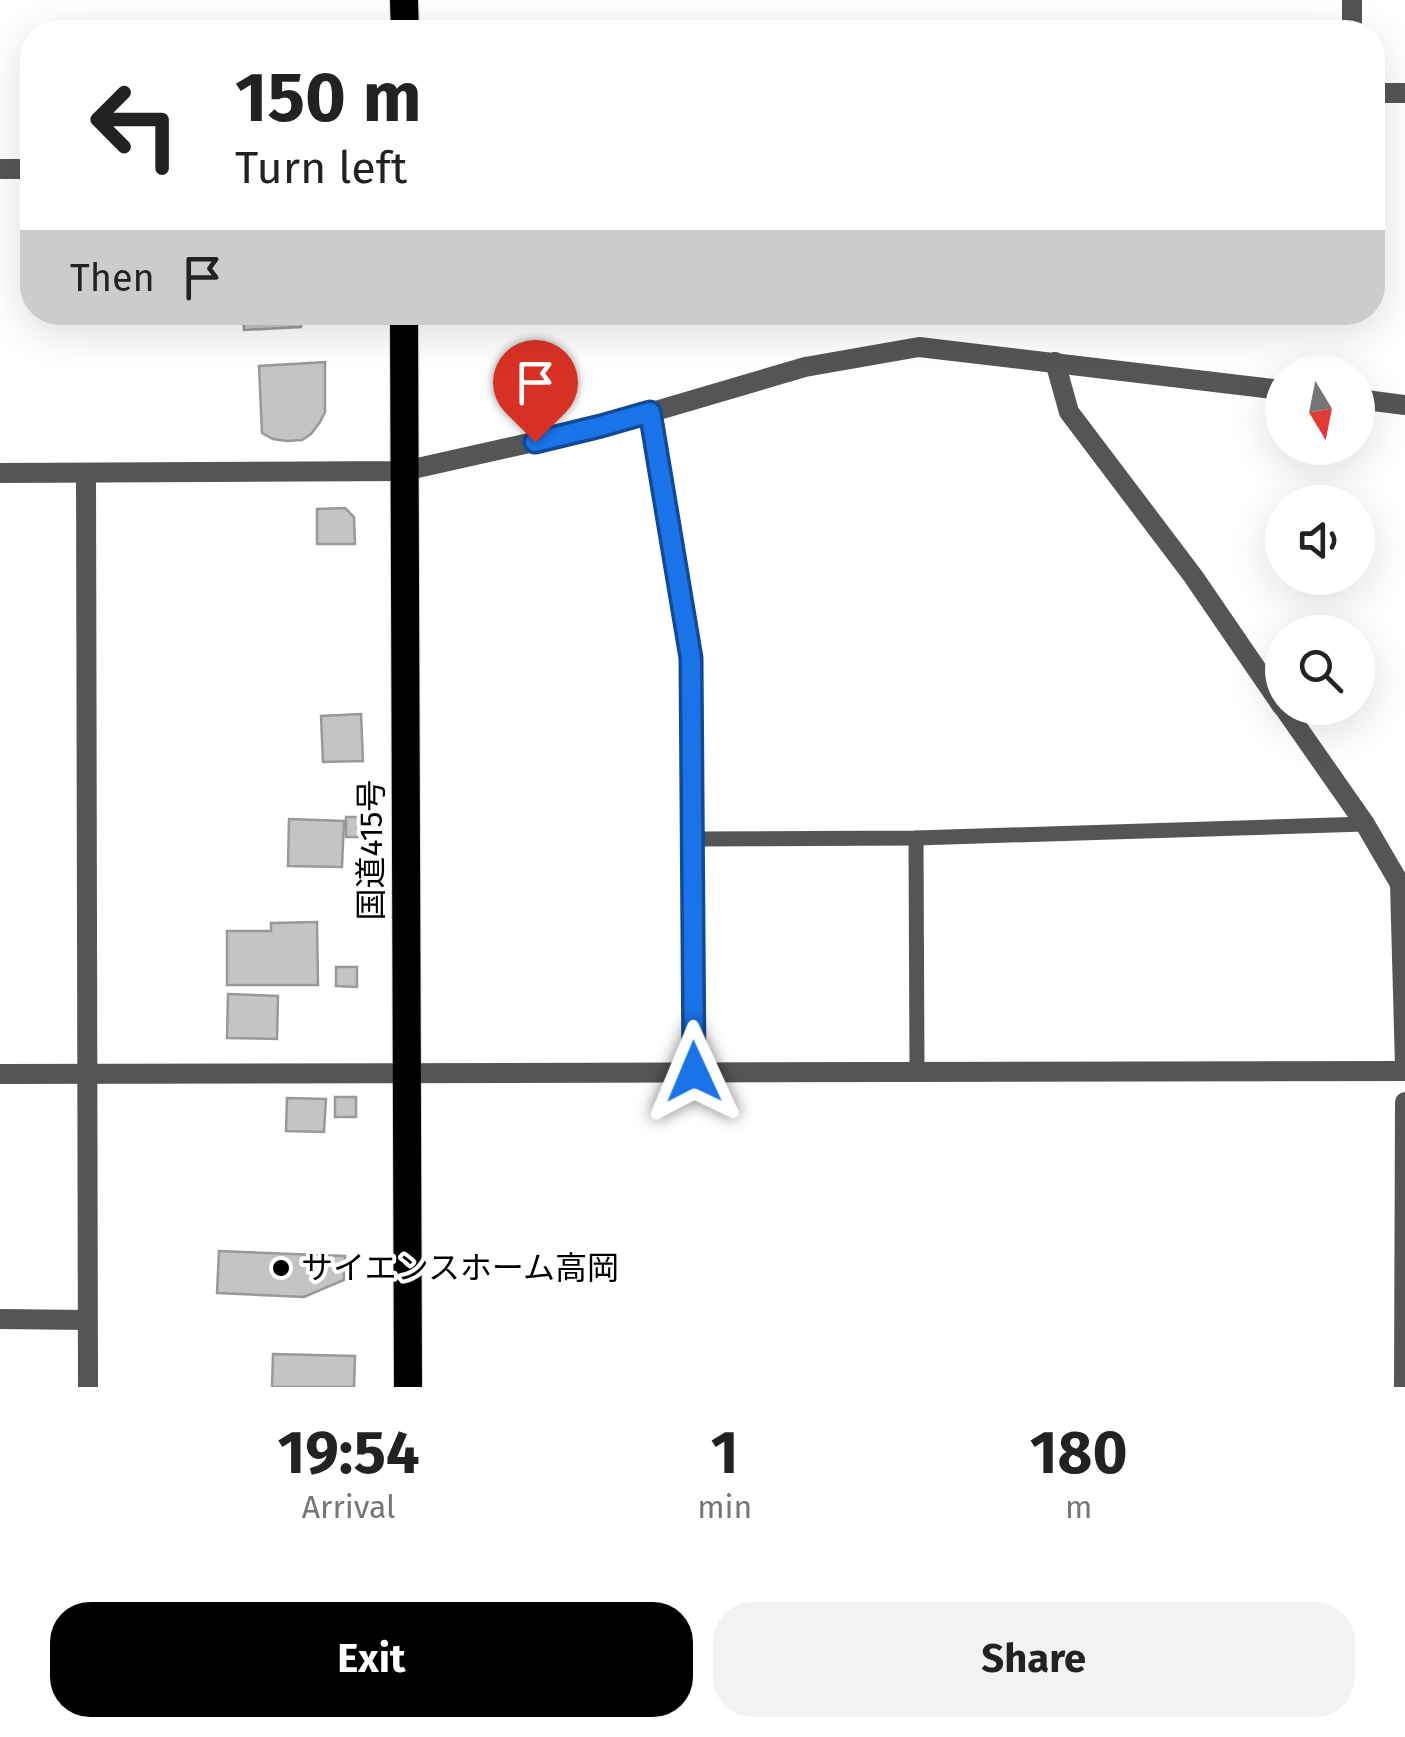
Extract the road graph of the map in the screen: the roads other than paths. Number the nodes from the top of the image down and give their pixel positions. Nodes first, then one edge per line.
1 (404, 325) edge
2 (1055, 362) junction
3 (1265, 388) edge
4 (1375, 401) edge
5 (1405, 405) edge
6 (650, 412) junction
7 (404, 471) junction
8 (0, 473) edge
9 (86, 473) junction
10 (1265, 681) edge
11 (1296, 725) edge
12 (1365, 824) junction
13 (916, 838) junction
14 (692, 839) junction
15 (1405, 1068) edge
16 (694, 1072) junction
17 (917, 1072) junction
18 (407, 1073) junction
19 (0, 1074) edge
20 (88, 1075) junction
21 (1405, 1102) edge
22 (0, 1319) edge
23 (87, 1320) junction
24 (88, 1387) edge
25 (408, 1387) edge
26 (1404, 1387) edge

1 - 7 highway, 国道415号
2 - 3 street
2 - 6 street
2 - 10 street
4 - 5 street
6 - 7 street
6 - 14 lane
7 - 9 street
7 - 18 highway, 国道415号
8 - 9 street
9 - 20 street
11 - 12 street
12 - 13 lane
12 - 15 street
13 - 14 lane
13 - 17 lane
14 - 16 lane
15 - 17 street
16 - 17 street
16 - 18 street
18 - 20 street
18 - 25 highway, 国道415号
19 - 20 street
20 - 23 street
21 - 26 street
22 - 23 street
23 - 24 street

